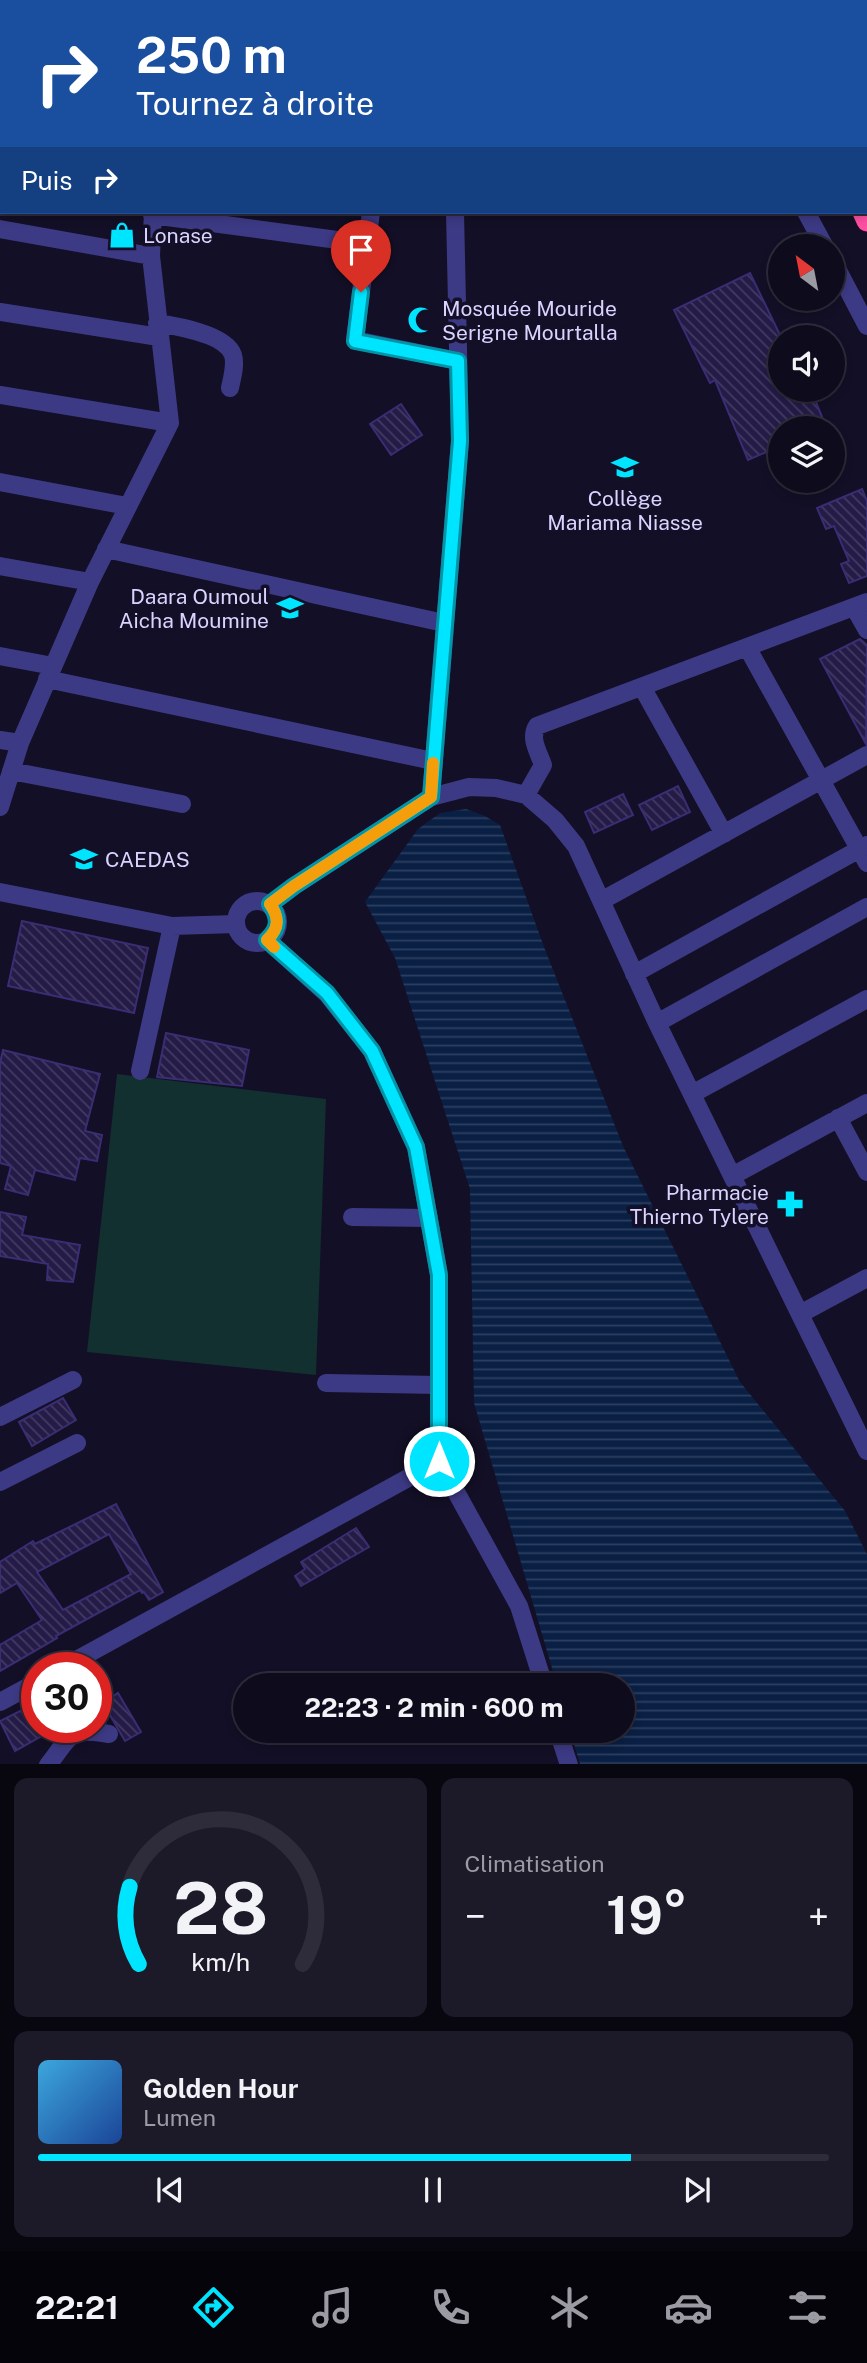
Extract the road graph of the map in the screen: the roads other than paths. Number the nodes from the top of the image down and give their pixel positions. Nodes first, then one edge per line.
1 (153, 214) edge
2 (160, 214) edge
3 (371, 214) edge
4 (455, 214) edge
5 (807, 214) edge
6 (0, 229) edge
7 (818, 234) edge
8 (367, 244) junction
9 (150, 256) junction
10 (845, 284) edge
11 (0, 312) edge
12 (867, 326) edge
13 (158, 330) junction
14 (458, 361) junction
15 (230, 388) dead end
16 (0, 395) edge
17 (170, 423) junction
18 (0, 482) edge
19 (127, 506) junction
20 (106, 549) junction
21 (0, 566) edge
22 (90, 582) junction
23 (861, 605) edge
24 (444, 623) junction
25 (867, 631) edge
26 (747, 647) junction
27 (0, 656) edge
28 (50, 673) junction
29 (642, 687) junction
30 (0, 740) edge
31 (20, 743) junction
32 (867, 755) edge
33 (433, 761) junction
34 (11, 771) junction
35 (821, 780) junction
36 (526, 795) junction
37 (431, 797) junction
38 (181, 804) dead end
39 (0, 807) edge
40 (724, 834) junction
41 (864, 853) edge
42 (0, 892) edge
43 (601, 901) junction
44 (270, 904) junction
45 (867, 907) edge
46 (236, 924) junction
47 (172, 926) junction
48 (267, 940) junction
49 (634, 974) junction
50 (867, 999) edge
51 (657, 1023) junction
52 (140, 1070) dead end
53 (692, 1094) junction
54 (867, 1103) edge
55 (838, 1118) junction
56 (867, 1172) edge
57 (732, 1176) junction
58 (352, 1217) dead end
59 (429, 1218) junction
60 (867, 1278) edge
61 (800, 1314) junction
62 (73, 1380) dead end
63 (326, 1383) dead end
64 (439, 1385) junction
65 (0, 1417) edge
66 (77, 1443) dead end
67 (867, 1451) edge
68 (439, 1461) junction
69 (0, 1482) edge
70 (91, 1652) edge
71 (540, 1673) edge
72 (21, 1691) edge
73 (0, 1702) edge
74 (63, 1743) edge
75 (562, 1743) edge
76 (49, 1764) edge
77 (569, 1764) edge

1 - 9 street
2 - 8 street
3 - 8 street
4 - 14 street
5 - 7 street
6 - 9 street
8 - 14 street
9 - 13 street
10 - 12 street
11 - 13 street
13 - 15 street
13 - 17 street
14 - 24 street
16 - 17 street
17 - 19 street
18 - 19 street
19 - 20 street
20 - 22 street
20 - 24 street
21 - 22 street
22 - 28 street
23 - 25 street
23 - 26 street
24 - 33 street
26 - 29 street
26 - 35 street
27 - 28 street
28 - 31 street
28 - 33 street
29 - 36 street
29 - 40 street
30 - 31 street
31 - 34 street
32 - 35 street
33 - 37 street
34 - 38 street
34 - 39 street
35 - 40 street
35 - 41 street
36 - 37 street
36 - 43 street
37 - 44 street
40 - 43 street
41 - 49 street
42 - 47 street
43 - 49 street
44 - 46 street
44 - 48 street
45 - 51 street
46 - 47 street
46 - 48 street
47 - 52 street
48 - 59 street
49 - 51 street
50 - 53 street
51 - 53 street
53 - 57 street
54 - 55 street
55 - 56 street
55 - 57 street
57 - 61 street
58 - 59 street
59 - 64 street
60 - 61 street
61 - 67 street
62 - 65 street
63 - 64 street
64 - 68 street
66 - 69 street
68 - 70 street
68 - 71 street
72 - 73 street
74 - 76 street
75 - 77 street

